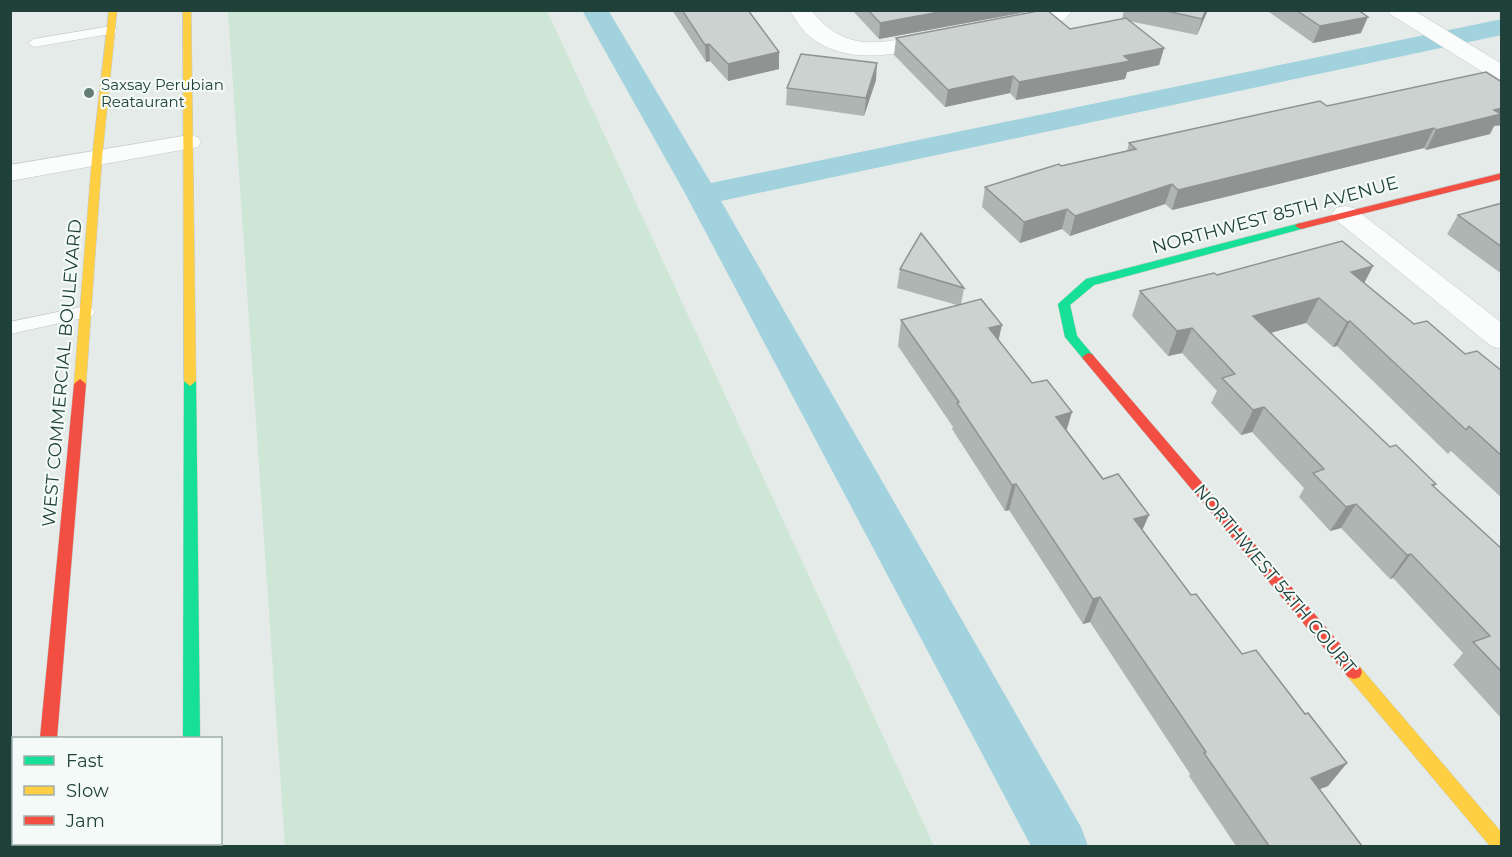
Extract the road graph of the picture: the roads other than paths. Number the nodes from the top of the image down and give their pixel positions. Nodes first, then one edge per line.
1 (113, 10) edge
2 (187, 10) edge
3 (800, 10) edge
4 (1063, 10) edge
5 (1397, 10) edge
6 (989, 29) edge
7 (111, 30) junction
8 (955, 35) edge
9 (34, 43) dead end
10 (1502, 74) edge
11 (189, 141) junction
12 (97, 158) junction
13 (10, 173) edge
14 (1502, 176) edge
15 (1345, 214) junction
16 (1064, 304) joint
17 (86, 312) junction
18 (10, 328) edge
19 (1502, 339) edge
20 (48, 737) edge
21 (192, 737) edge
22 (1501, 846) edge

1 - 7 main road, WEST COMMERCIAL BOULEVARD
2 - 11 main road
3 - 8 street
4 - 6 street
5 - 10 street
7 - 9 lane
7 - 12 main road, WEST COMMERCIAL BOULEVARD
11 - 12 street
11 - 21 main road
12 - 13 street
12 - 17 main road, WEST COMMERCIAL BOULEVARD
14 - 15 main road, NORTHWEST 85TH AVENUE
15 - 16 main road, NORTHWEST 85TH AVENUE
15 - 19 street
16 - 22 main road, NORTHWEST 54TH COURT
17 - 18 lane
17 - 20 main road, WEST COMMERCIAL BOULEVARD

